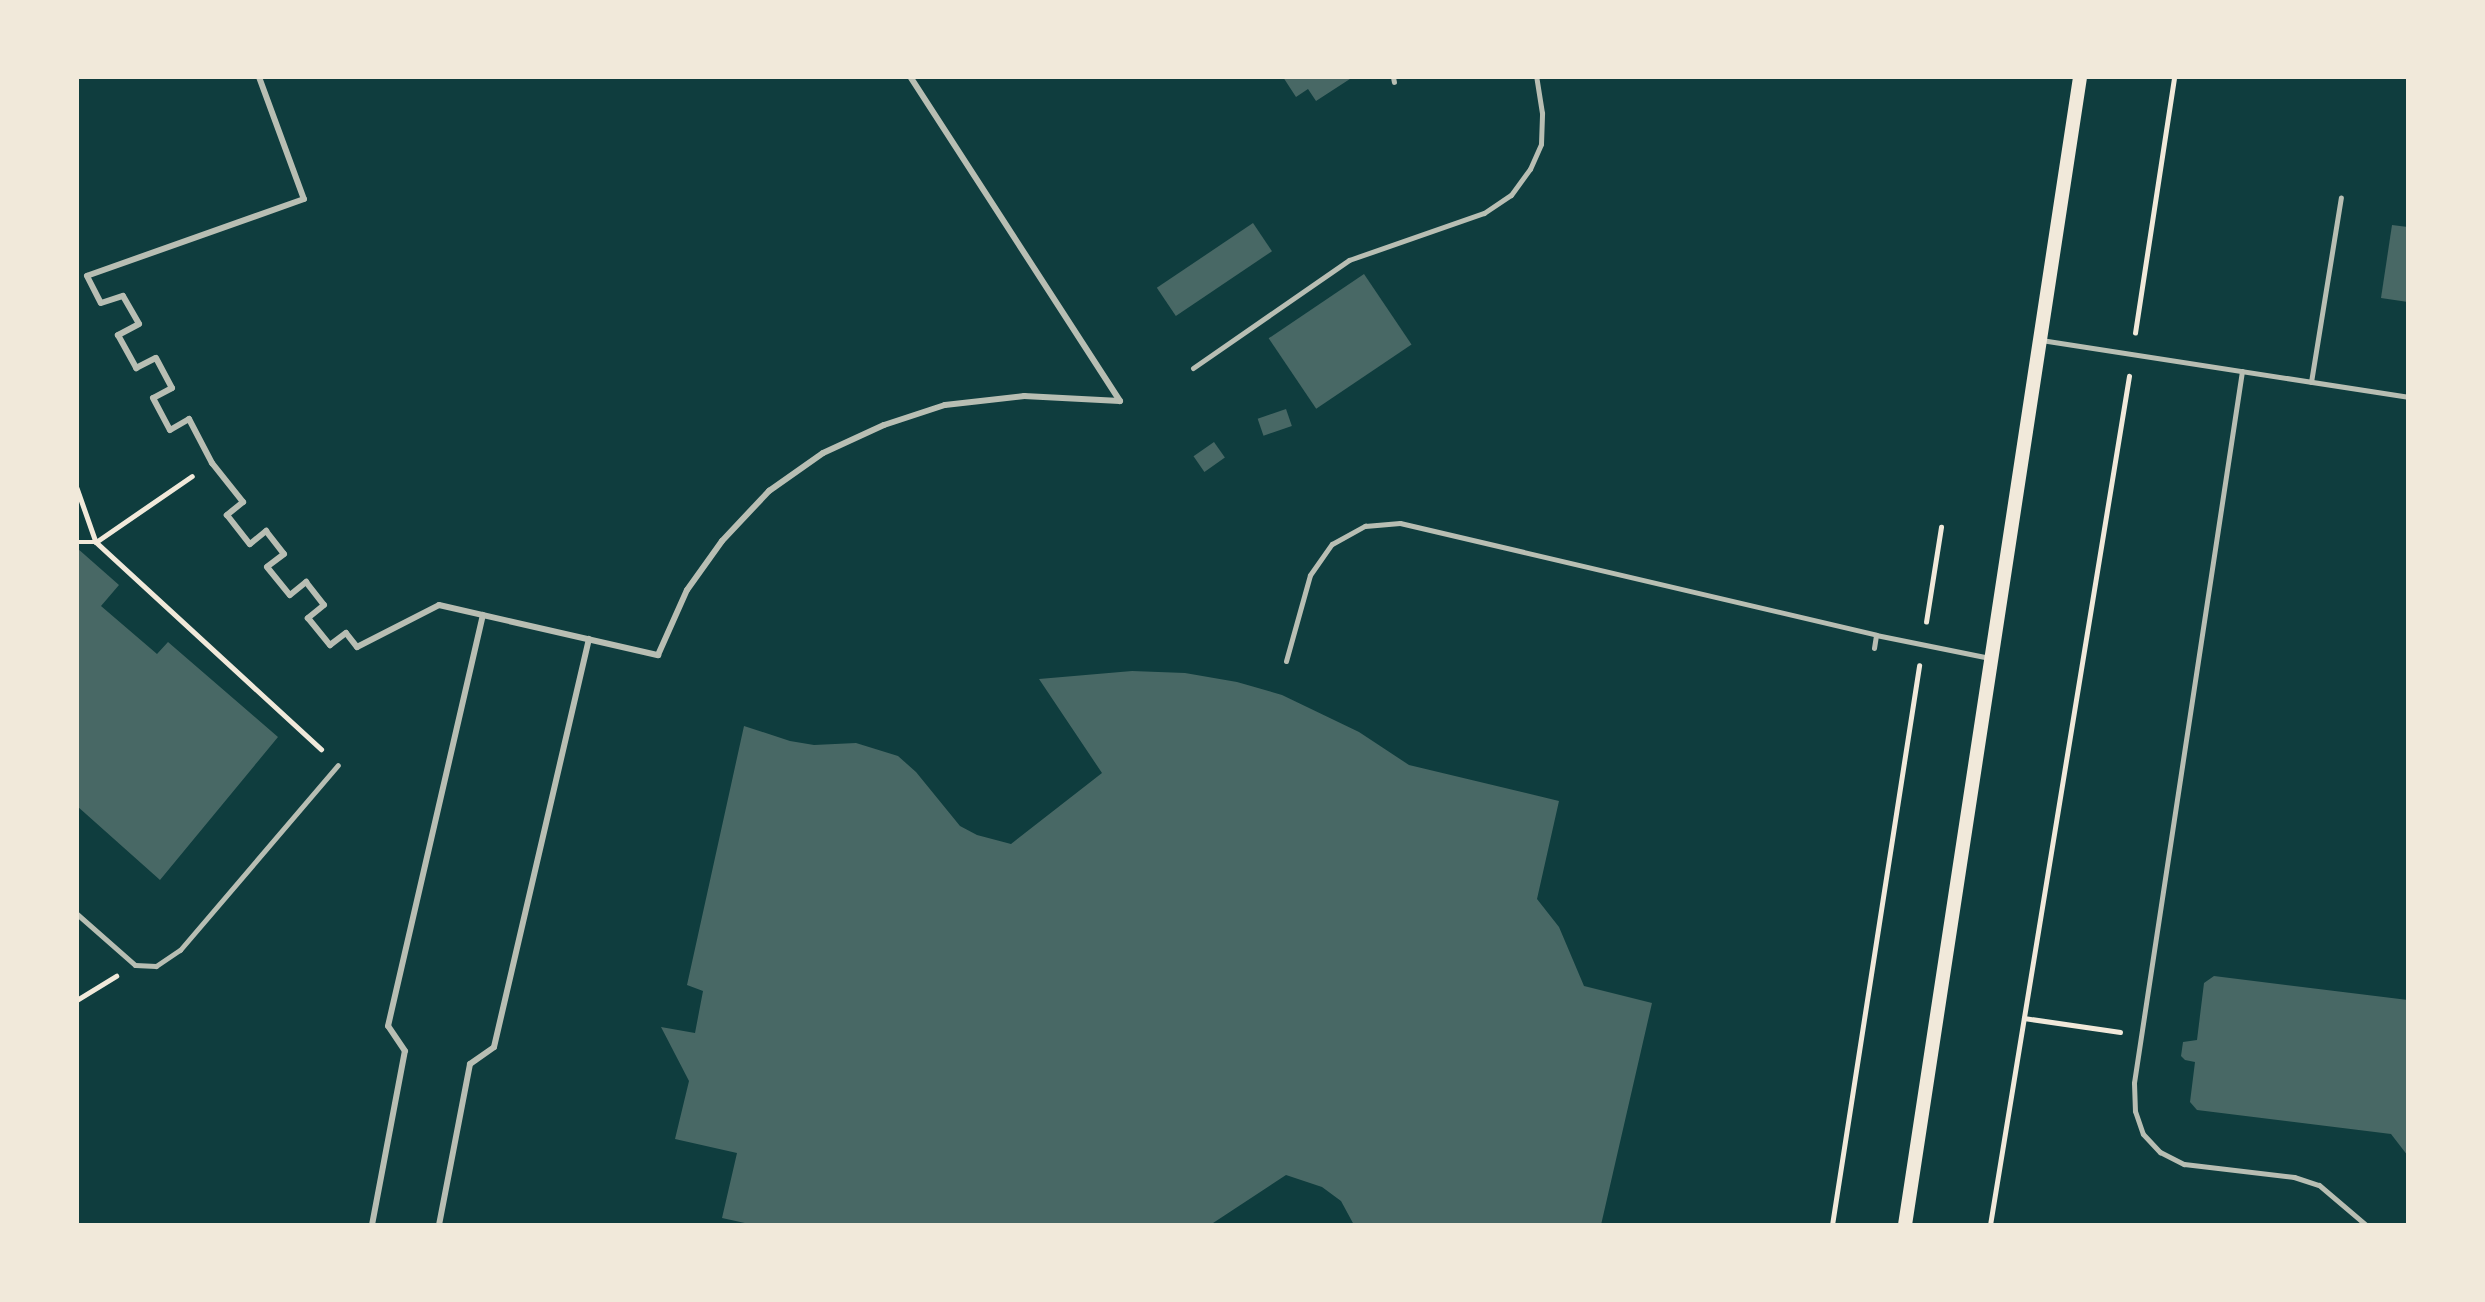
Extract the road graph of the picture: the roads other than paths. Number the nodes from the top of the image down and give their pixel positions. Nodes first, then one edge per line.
1 (259, 77) edge
2 (910, 77) edge
3 (1536, 77) edge
4 (2080, 77) edge
5 (2341, 197) dead end
6 (2040, 340) junction
7 (1193, 368) dead end
8 (2242, 371) junction
9 (2311, 382) junction
10 (2408, 397) edge
11 (482, 615) junction
12 (1876, 635) junction
13 (589, 639) junction
14 (1874, 648) dead end
15 (1992, 659) junction
16 (1286, 661) dead end
17 (338, 765) road end
18 (77, 914) edge
19 (372, 1225) edge
20 (439, 1225) edge
21 (1905, 1225) edge
22 (2366, 1225) edge

1 - 11 street
2 - 13 street
3 - 7 lane
4 - 6 main road
5 - 9 lane
6 - 8 lane
6 - 15 main road
8 - 9 lane
8 - 22 lane
9 - 10 lane
11 - 13 street
11 - 19 street
12 - 14 lane
12 - 15 lane
12 - 16 lane
13 - 20 street
15 - 21 main road
17 - 18 lane

